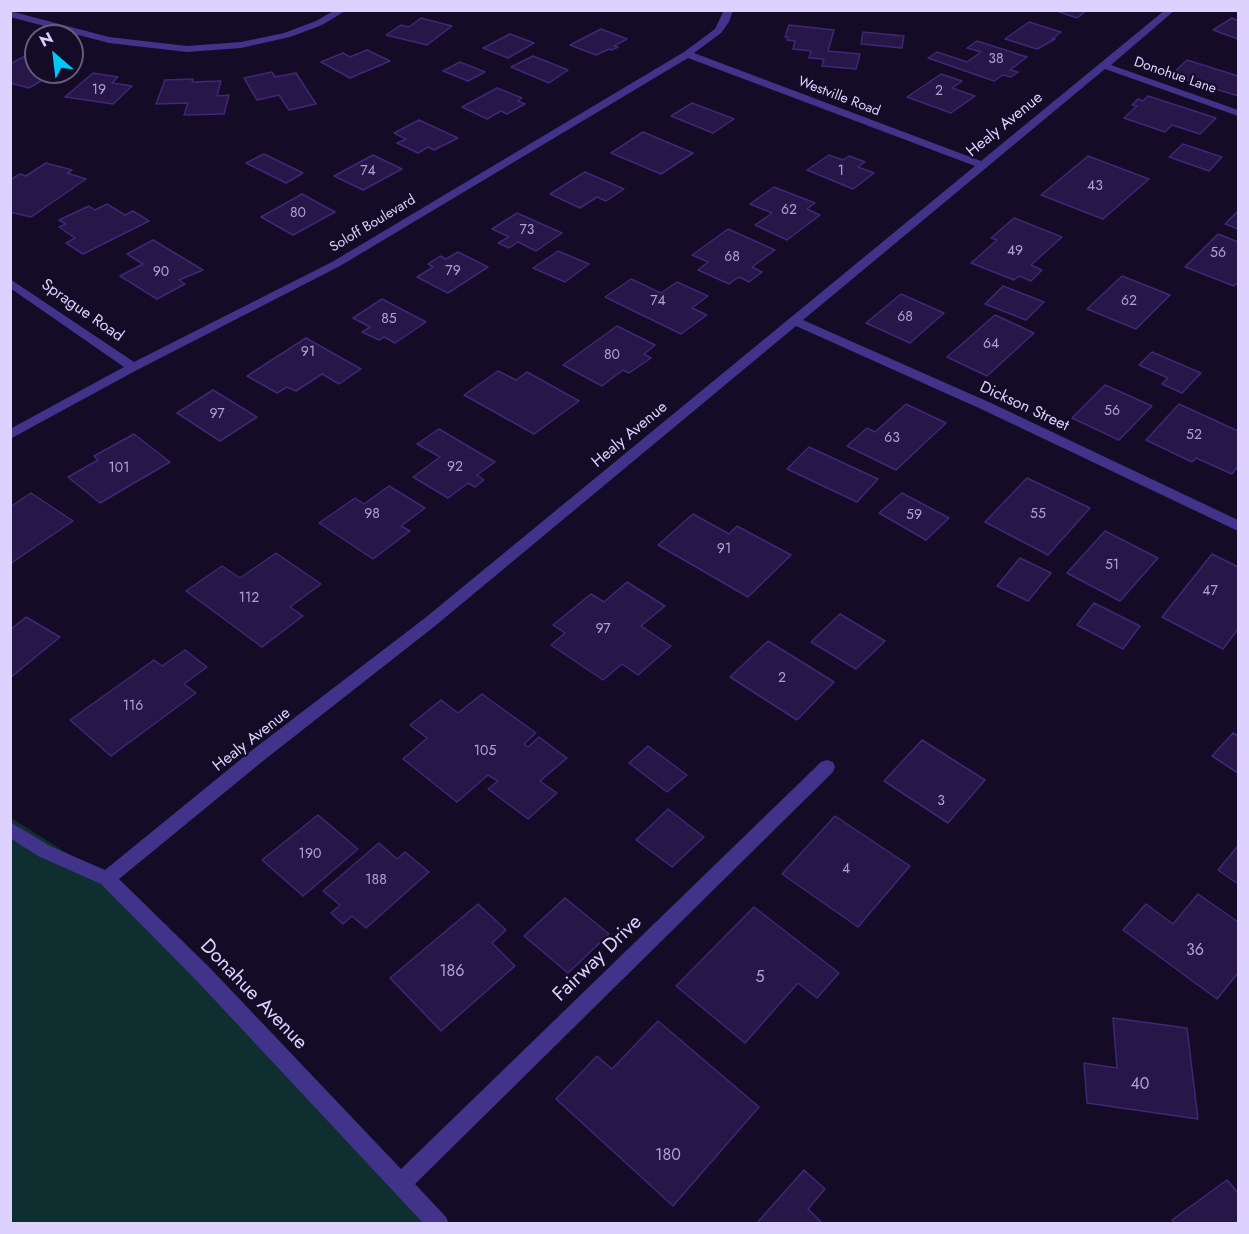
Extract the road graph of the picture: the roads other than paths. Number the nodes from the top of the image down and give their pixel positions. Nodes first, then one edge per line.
1 (343, 10) edge
2 (729, 10) edge
3 (1171, 10) edge
4 (10, 14) edge
5 (687, 54) junction
6 (1103, 65) junction
7 (1239, 112) edge
8 (982, 165) junction
9 (10, 282) edge
10 (795, 321) junction
11 (133, 367) junction
12 (10, 435) edge
13 (1239, 526) edge
14 (827, 766) dead end
15 (10, 829) edge
16 (107, 879) junction
17 (400, 1184) junction
18 (440, 1224) edge

1 - 4 street
2 - 5 street, Soloff Boulevard
3 - 6 street, Healy Avenue
5 - 8 street, Westville Road
5 - 11 street, Soloff Boulevard
6 - 7 street, Donohue Lane
6 - 8 street, Healy Avenue
8 - 10 street, Healy Avenue
9 - 11 street, Sprague Road
10 - 13 street, Dickson Street
10 - 16 street, Healy Avenue
11 - 12 street, Soloff Boulevard
14 - 17 street, Fairway Drive
15 - 16 street, Donahue Avenue
16 - 17 street, Donahue Avenue
17 - 18 street, Donahue Avenue

